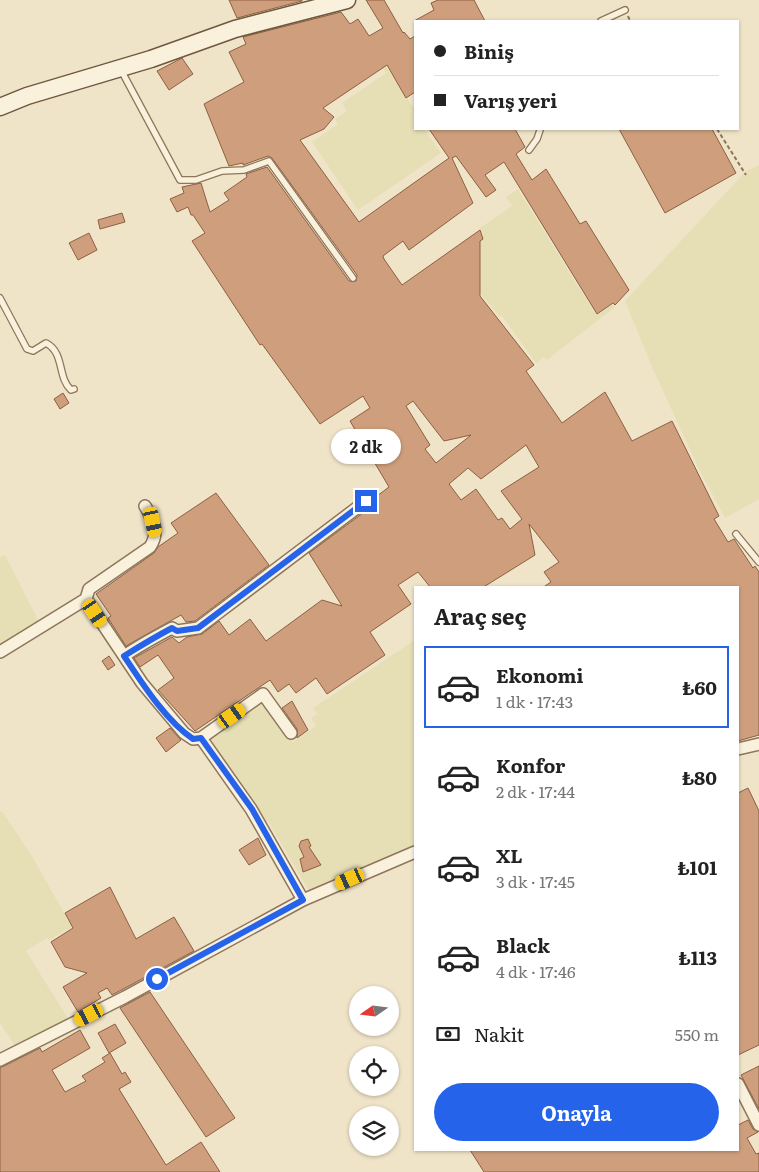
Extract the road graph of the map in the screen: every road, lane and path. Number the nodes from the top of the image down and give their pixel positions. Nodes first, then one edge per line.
1 (347, 0) edge
2 (324, 3) edge
3 (625, 10) dead end
4 (603, 20) edge
5 (120, 68) junction
6 (0, 107) edge
7 (541, 130) edge
8 (717, 130) edge
9 (529, 150) dead end
10 (746, 175) dead end
11 (353, 278) dead end
12 (0, 298) edge
13 (74, 389) dead end
14 (366, 501) dead end
15 (145, 506) dead end
16 (736, 534) dead end
17 (759, 562) edge
18 (86, 599) junction
19 (0, 652) edge
20 (124, 656) junction
21 (290, 734) dead end
22 (201, 738) junction
23 (759, 744) edge
24 (739, 749) edge
25 (414, 852) edge
26 (303, 900) junction
27 (0, 1060) edge
28 (739, 1086) edge
29 (759, 1125) edge

1 - 2 street
2 - 5 street
3 - 4 lane
5 - 6 street
5 - 11 lane
7 - 9 lane
8 - 10 path
12 - 13 lane
14 - 20 street
15 - 18 street
16 - 17 lane
18 - 19 street
18 - 20 street
20 - 22 street
21 - 22 street
22 - 26 street
23 - 24 street
25 - 26 street
26 - 27 street
28 - 29 street

